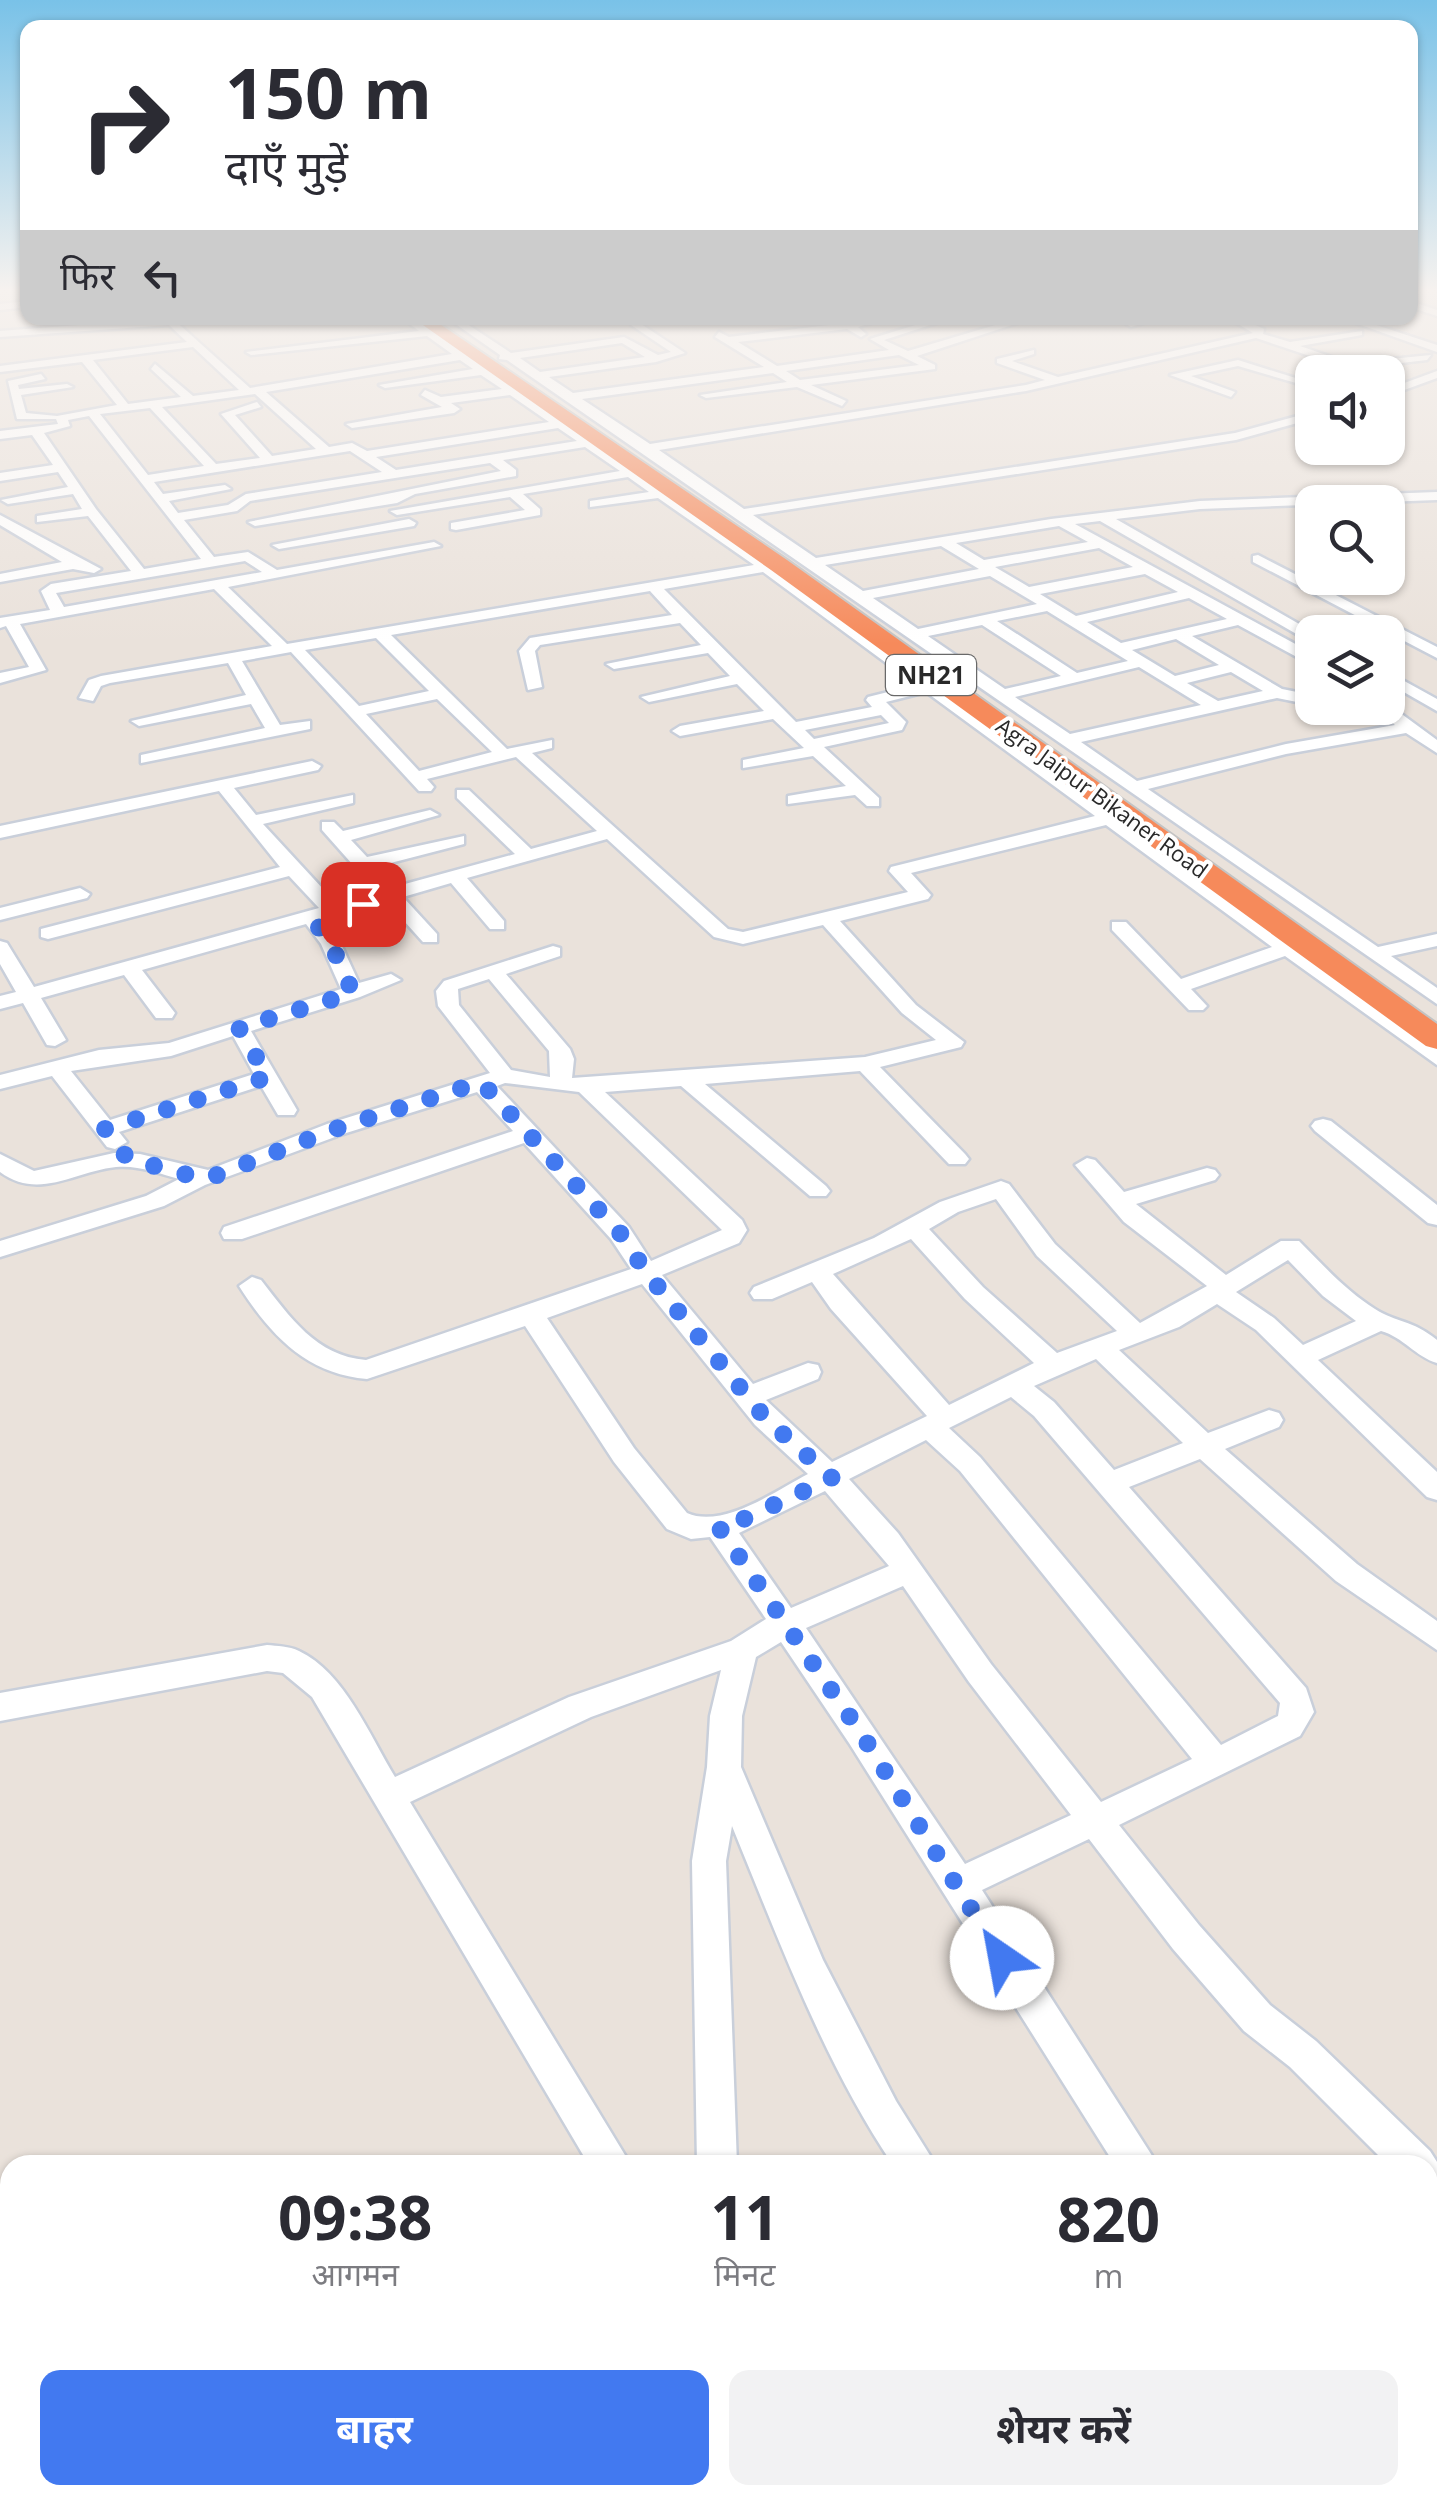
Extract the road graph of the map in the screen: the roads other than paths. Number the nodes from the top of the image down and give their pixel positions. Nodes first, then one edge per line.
1 (23, 410) edge
2 (109, 410) edge
3 (159, 410) edge
4 (238, 410) edge
5 (276, 410) edge
6 (448, 410) edge
7 (540, 410) edge
8 (560, 410) edge
9 (564, 410) edge
10 (591, 410) edge
11 (605, 410) edge
12 (893, 410) edge
13 (92, 412) junction
14 (594, 412) junction
15 (66, 416) junction
16 (1295, 420) edge
17 (352, 424) dead end
18 (560, 424) junction
19 (297, 429) junction
20 (36, 431) junction
21 (281, 431) dead end
22 (264, 434) dead end
23 (3, 435) edge
24 (248, 436) junction
25 (588, 443) junction
26 (648, 448) junction
27 (326, 452) junction
28 (368, 455) junction
29 (493, 459) junction
30 (269, 460) junction
31 (314, 466) dead end
32 (61, 468) junction
33 (213, 469) junction
34 (632, 473) junction
35 (257, 474) dead end
36 (394, 475) junction
37 (0, 476) edge
38 (146, 479) junction
39 (334, 484) junction
40 (225, 489) dead end
41 (76, 490) junction
42 (513, 492) junction
43 (275, 494) junction
44 (661, 494) junction
45 (161, 498) junction
46 (8, 500) dead end
47 (1437, 500) edge
48 (595, 504) dead end
49 (1405, 504) edge
50 (393, 506) junction
51 (1295, 509) edge
52 (1178, 510) junction
53 (91, 512) junction
54 (741, 513) junction
55 (173, 518) junction
56 (1104, 518) junction
57 (0, 519) edge
58 (42, 519) dead end
59 (255, 522) dead end
60 (1062, 522) junction
61 (409, 523) junction
62 (456, 526) dead end
63 (946, 543) junction
64 (1100, 544) junction
65 (279, 545) dead end
66 (4, 559) dead end
67 (1258, 559) dead end
68 (210, 562) junction
69 (813, 563) junction
70 (74, 564) junction
71 (766, 567) junction
72 (987, 568) junction
73 (94, 569) dead end
74 (1147, 569) junction
75 (26, 573) junction
76 (140, 573) junction
77 (274, 574) junction
78 (0, 578) edge
79 (217, 584) junction
80 (655, 588) junction
81 (1026, 592) junction
82 (1190, 593) junction
83 (861, 596) junction
84 (1050, 606) junction
85 (58, 612) junction
86 (680, 618) junction
87 (984, 620) junction
88 (1074, 620) junction
89 (1240, 620) junction
90 (5, 622) edge
91 (1295, 628) edge
92 (380, 633) junction
93 (915, 634) junction
94 (1180, 635) junction
95 (1417, 642) junction
96 (1405, 645) edge
97 (289, 648) junction
98 (710, 648) junction
99 (1119, 648) junction
100 (1295, 650) edge
101 (1437, 653) edge
102 (232, 658) junction
103 (1142, 662) junction
104 (614, 664) dead end
105 (1236, 666) junction
106 (0, 678) edge
107 (742, 678) junction
108 (1073, 678) junction
109 (1173, 681) junction
110 (930, 686) junction
111 (534, 688) dead end
112 (1405, 689) edge
113 (165, 692) junction
114 (441, 693) junction
115 (1277, 693) junction
116 (1002, 695) junction
117 (650, 697) dead end
118 (1295, 697) edge
119 (87, 698) dead end
120 (255, 698) junction
121 (1437, 706) edge
122 (1219, 709) junction
123 (884, 710) junction
124 (355, 712) junction
125 (779, 713) junction
126 (139, 720) dead end
127 (1405, 723) edge
128 (304, 725) dead end
129 (1410, 727) junction
130 (795, 728) junction
131 (274, 731) junction
132 (680, 731) dead end
133 (1068, 740) junction
134 (546, 744) dead end
135 (816, 747) junction
136 (1437, 748) edge
137 (512, 753) junction
138 (146, 758) dead end
139 (749, 764) dead end
140 (312, 766) dead end
141 (223, 786) junction
142 (1134, 787) junction
143 (463, 794) dead end
144 (347, 799) dead end
145 (794, 800) dead end
146 (430, 815) dead end
147 (1111, 818) junction
148 (251, 821) junction
149 (0, 832) edge
150 (608, 833) junction
151 (458, 840) dead end
152 (530, 857) junction
153 (364, 864) junction
154 (293, 869) junction
155 (456, 877) junction
156 (80, 894) dead end
157 (392, 895) junction
158 (334, 912) junction
159 (0, 914) edge
160 (312, 918) junction
161 (828, 918) junction
162 (497, 925) dead end
163 (1119, 926) dead end
164 (48, 933) dead end
165 (430, 938) dead end
166 (1437, 940) edge
167 (0, 947) edge
168 (1288, 948) junction
169 (553, 952) dead end
170 (1374, 954) junction
171 (130, 968) junction
172 (493, 971) junction
173 (391, 980) dead end
174 (1177, 986) junction
175 (353, 993) junction
176 (29, 995) junction
177 (1437, 998) edge
178 (0, 1003) edge
179 (1196, 1006) dead end
180 (164, 1012) dead end
181 (1437, 1016) edge
182 (239, 1028) junction
183 (1437, 1039) edge
184 (55, 1040) dead end
185 (1437, 1058) edge
186 (864, 1064) junction
187 (57, 1067) junction
188 (268, 1077) junction
189 (685, 1078) junction
190 (493, 1079) junction
191 (0, 1082) edge
192 (573, 1085) junction
193 (286, 1110) dead end
194 (1323, 1126) dead end
195 (105, 1129) junction
196 (528, 1134) junction
197 (128, 1159) junction
198 (957, 1159) dead end
199 (0, 1161) edge
200 (1087, 1164) dead end
201 (1207, 1175) dead end
202 (200, 1178) junction
203 (818, 1192) dead end
204 (1119, 1200) junction
205 (1437, 1218) edge
206 (914, 1227) junction
207 (233, 1233) dead end
208 (0, 1248) edge
209 (816, 1268) junction
210 (646, 1272) junction
211 (252, 1286) dead end
212 (1221, 1289) junction
213 (763, 1293) dead end
214 (529, 1312) junction
215 (1379, 1321) junction
216 (1136, 1334) junction
217 (1100, 1348) junction
218 (1437, 1354) edge
219 (1298, 1358) junction
220 (1053, 1365) junction
221 (808, 1372) dead end
222 (1013, 1384) junction
223 (748, 1397) junction
224 (1269, 1420) dead end
225 (937, 1422) junction
226 (1206, 1446) junction
227 (832, 1478) junction
228 (1108, 1484) junction
229 (1437, 1489) edge
230 (718, 1526) junction
231 (908, 1570) junction
232 (782, 1625) junction
233 (1437, 1636) edge
234 (742, 1650) junction
235 (0, 1708) edge
236 (1216, 1764) junction
237 (724, 1767) junction
238 (391, 1796) junction
239 (1094, 1822) junction
240 (956, 1885) junction
241 (606, 2155) edge
242 (717, 2155) edge
243 (909, 2155) edge
244 (1132, 2155) edge
245 (1401, 2155) edge

1 - 15 street
2 - 13 street
3 - 33 street
4 - 24 street
5 - 19 street
6 - 17 street
7 - 18 street
8 - 183 highway, Agra Jaipur Bikaner Road / NH21
9 - 181 highway, Agra Jaipur Bikaner Road / NH21
10 - 14 street
11 - 14 street
12 - 26 street
13 - 15 street
13 - 38 street
14 - 26 street
15 - 20 street
16 - 54 street
18 - 25 street
18 - 28 street
19 - 21 street
19 - 27 street
20 - 23 street
20 - 32 street
22 - 24 street
24 - 30 street
25 - 29 street
25 - 34 street
26 - 54 street
27 - 28 street
27 - 30 street
28 - 36 street
29 - 36 street
29 - 50 street
30 - 33 street
31 - 39 street
32 - 37 street
32 - 41 street
33 - 38 street
34 - 42 street
34 - 44 street
35 - 43 street
36 - 39 street
38 - 45 street
39 - 43 street
40 - 45 street
41 - 46 street
41 - 53 street
42 - 50 street
42 - 62 street
43 - 55 street
44 - 48 street
44 - 71 street
45 - 55 street
47 - 49 street
47 - 52 street
50 - 59 street
50 - 61 street
51 - 52 street
52 - 56 street
53 - 58 street
53 - 76 street
54 - 69 street
55 - 68 street
56 - 60 street
56 - 91 street
57 - 70 street
60 - 63 street
60 - 64 street
61 - 65 street
61 - 77 street
63 - 69 street
63 - 72 street
64 - 72 street
64 - 74 street
66 - 75 street
67 - 95 street
68 - 76 street
68 - 77 street
69 - 83 street
70 - 73 street
70 - 75 street
71 - 80 street
71 - 110 street
72 - 81 street
72 - 83 street
74 - 81 street
74 - 82 street
75 - 78 street
76 - 85 street
77 - 79 street
79 - 85 street
79 - 97 street
80 - 86 street
80 - 92 street
81 - 84 street
82 - 88 street
82 - 89 street
83 - 93 street
84 - 87 street
84 - 88 street
85 - 90 street
86 - 98 street
86 - 111 street
87 - 93 street
87 - 108 street
88 - 99 street
89 - 94 street
89 - 100 street
90 - 106 street
92 - 97 street
92 - 114 street
93 - 116 street
94 - 99 street
94 - 105 street
95 - 96 street
95 - 101 street
97 - 102 street
97 - 124 street
98 - 104 street
98 - 107 street
99 - 103 street
102 - 113 street
102 - 120 street
103 - 108 street
103 - 109 street
105 - 109 street
105 - 115 street
107 - 117 street
107 - 125 street
108 - 116 street
109 - 122 street
110 - 123 street
110 - 147 street
112 - 121 street
113 - 119 street
113 - 120 street
113 - 126 street
114 - 124 street
114 - 137 street
115 - 118 street
115 - 122 street
116 - 133 street
120 - 131 street
122 - 133 street
123 - 130 street
123 - 135 street
124 - 137 street
125 - 130 street
125 - 132 street
127 - 129 street
128 - 131 street
129 - 136 street
129 - 142 street
130 - 135 street
131 - 138 street
133 - 142 street
134 - 137 street
135 - 139 street
135 - 145 street
137 - 150 street
140 - 141 street
141 - 148 street
141 - 149 street
142 - 170 street
143 - 152 street
144 - 148 street
146 - 153 street
147 - 161 street
147 - 168 street
148 - 154 street
150 - 152 street
150 - 161 street
151 - 153 street
152 - 155 street
153 - 157 street
154 - 158 street
154 - 164 street
155 - 157 street
155 - 162 street
156 - 159 street
157 - 158 street
157 - 165 street
158 - 160 street
160 - 171 street
160 - 175 street
161 - 186 street
163 - 174 street
166 - 170 street
167 - 176 street
168 - 174 street
168 - 185 street
169 - 172 street
170 - 177 street
171 - 176 street
171 - 180 street
172 - 190 street
172 - 192 street
173 - 175 street
174 - 179 street
175 - 182 street
176 - 178 street
176 - 184 street
182 - 187 street
182 - 188 street
186 - 189 street
186 - 198 street
187 - 191 street
187 - 195 street
188 - 193 street
188 - 195 street
189 - 192 street
189 - 203 street
190 - 192 street
190 - 196 street
190 - 202 street
192 - 210 street
194 - 205 street
195 - 197 street
196 - 207 street
196 - 210 street
197 - 199 street
197 - 202 street
200 - 204 street
201 - 204 street
202 - 208 street
204 - 212 street
206 - 209 street
206 - 216 street
206 - 220 street
209 - 213 street
209 - 225 street
210 - 214 street
210 - 223 street
211 - 214 street
212 - 215 street
212 - 216 street
212 - 219 street
214 - 230 street
215 - 218 street
215 - 219 street
216 - 217 street
217 - 220 street
217 - 226 street
219 - 229 street
220 - 222 street
221 - 223 street
222 - 225 street
222 - 228 street
223 - 227 street
224 - 226 street
225 - 227 street
225 - 236 street
226 - 228 street
226 - 233 street
227 - 230 street
227 - 231 street
228 - 236 street
230 - 232 street
231 - 232 street
231 - 239 street
232 - 234 street
232 - 240 street
234 - 237 street
234 - 238 street
235 - 238 street
236 - 239 street
237 - 242 street
237 - 243 street
238 - 241 street
239 - 240 street
239 - 245 street
240 - 244 street

